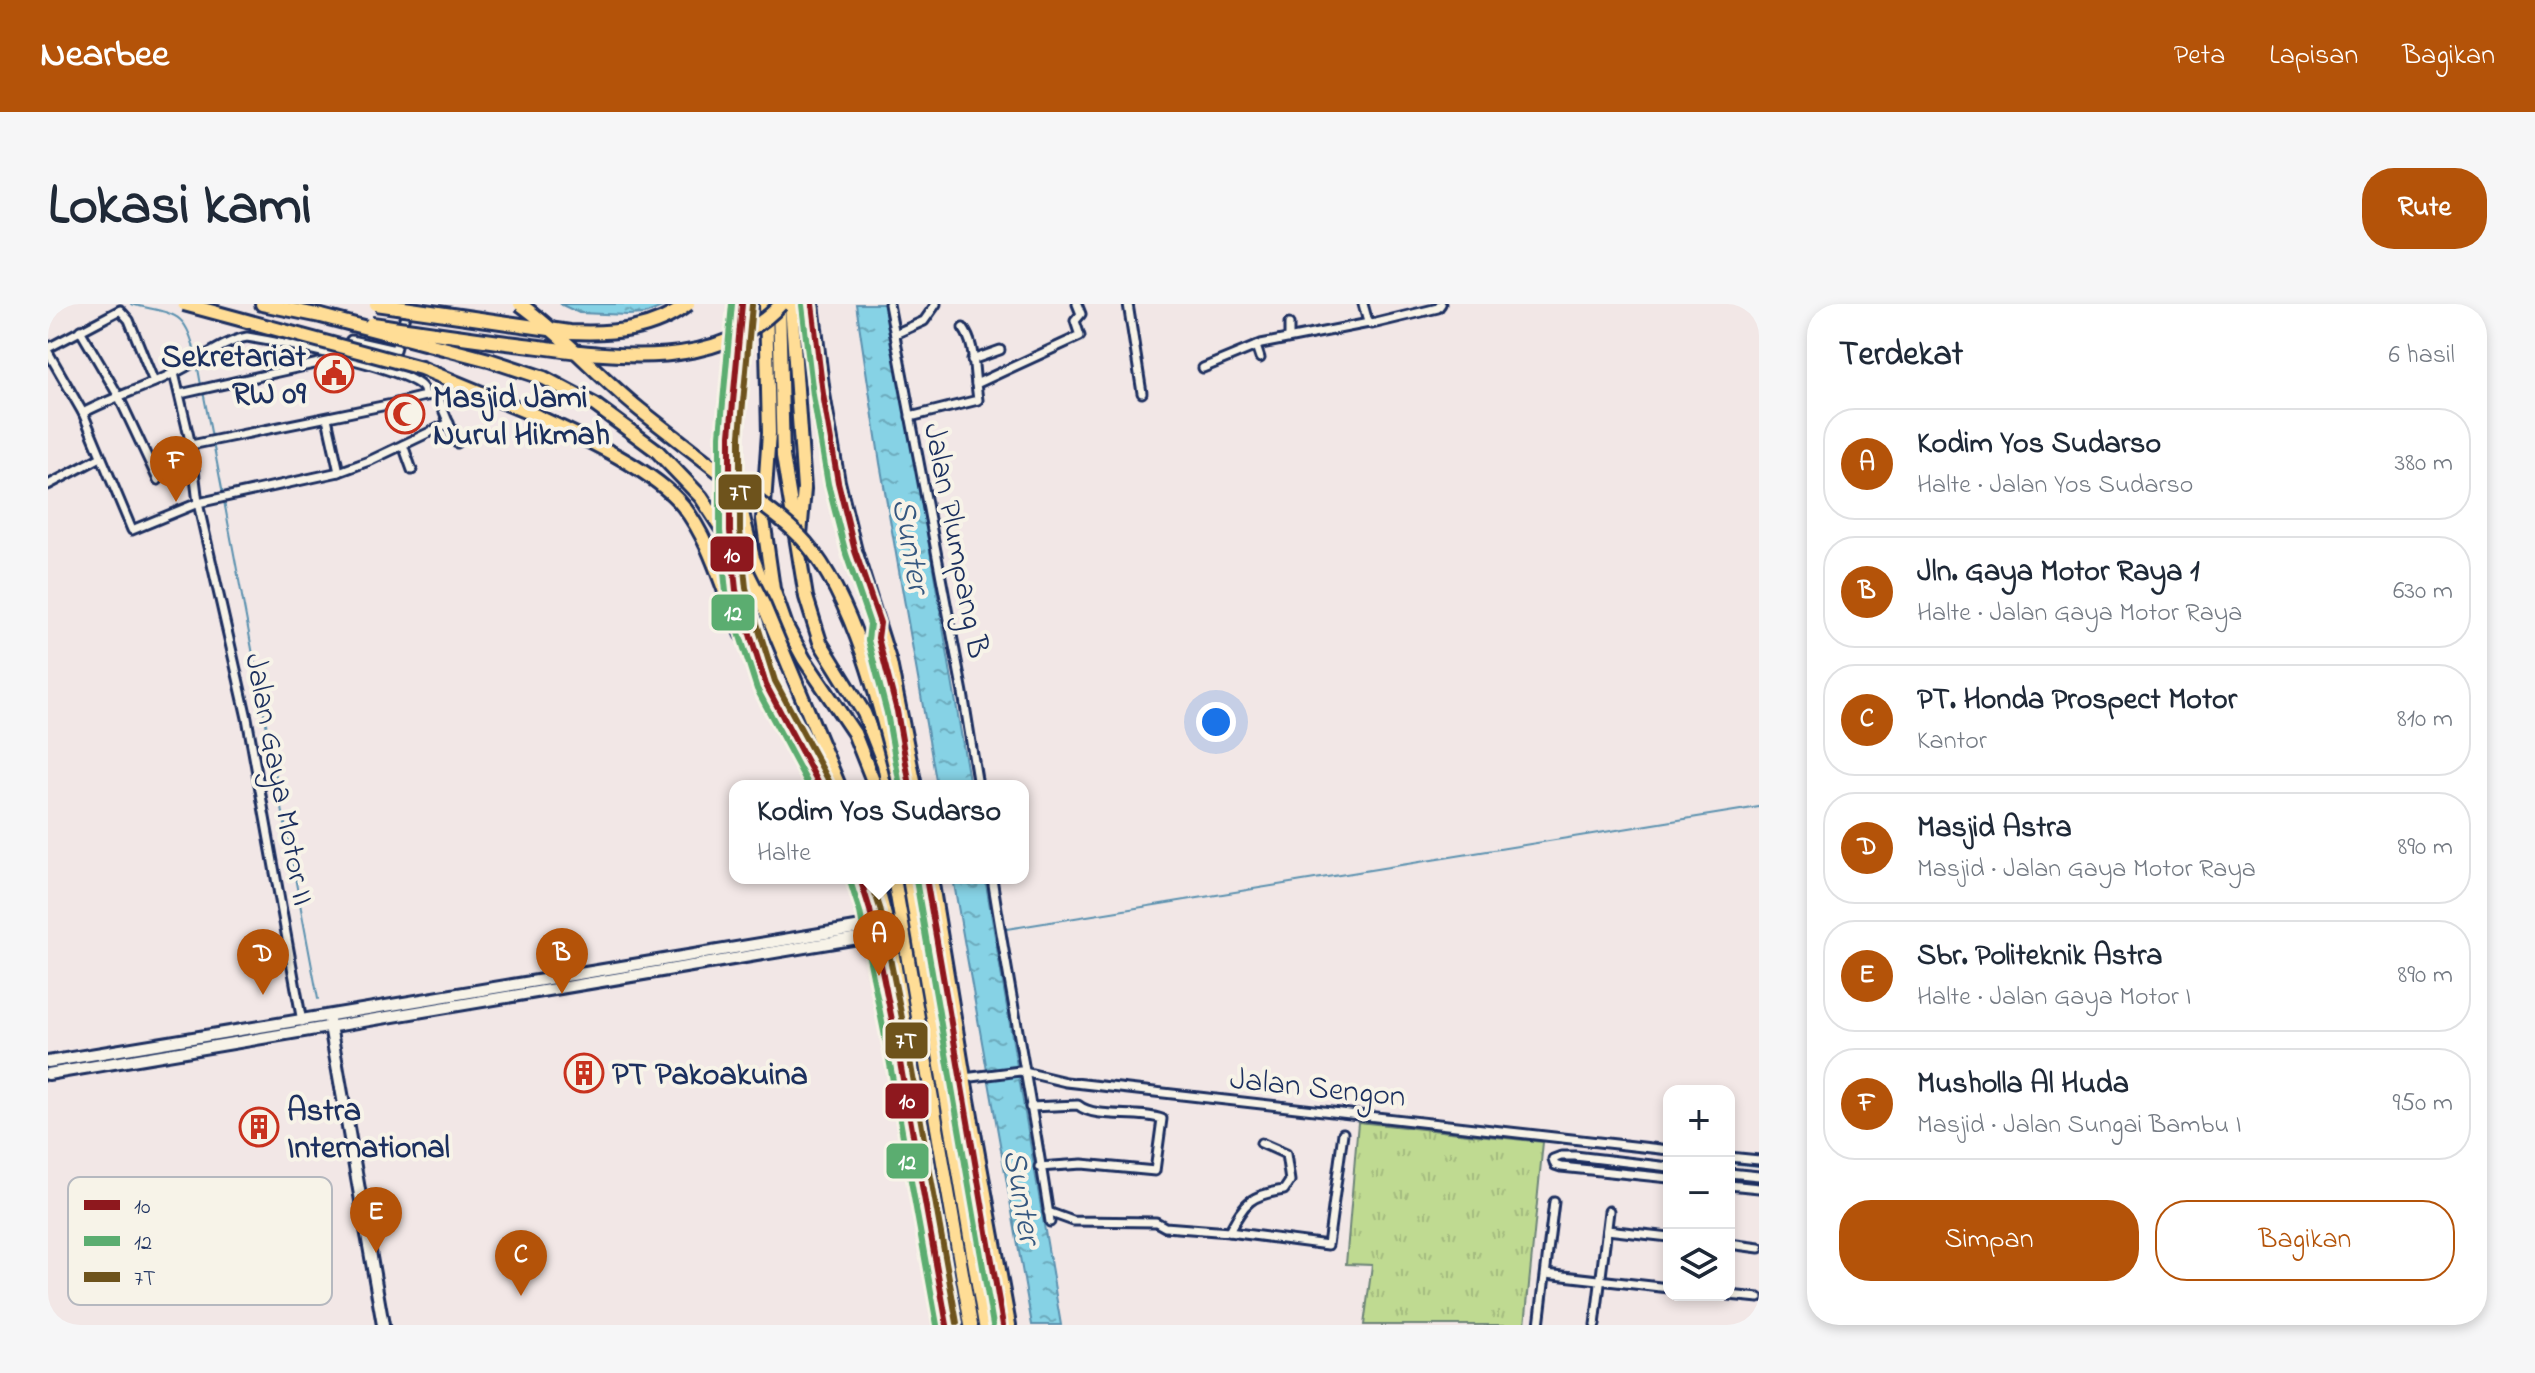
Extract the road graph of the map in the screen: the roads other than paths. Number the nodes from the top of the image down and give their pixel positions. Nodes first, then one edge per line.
1 (184, 304) edge
2 (262, 304) edge
3 (376, 304) edge
4 (407, 304) edge
5 (520, 304) edge
6 (688, 304) edge
7 (742, 304) edge
8 (766, 304) edge
9 (780, 304) edge
10 (791, 304) edge
11 (812, 304) edge
12 (889, 304) edge
13 (936, 304) edge
14 (1077, 304) edge
15 (1128, 304) edge
16 (1363, 304) edge
17 (1441, 304) edge
18 (321, 316) junction
19 (1369, 323) junction
20 (1289, 324) dead end
21 (963, 328) dead end
22 (80, 330) junction
23 (895, 334) junction
24 (1289, 337) junction
25 (1256, 346) junction
26 (48, 350) edge
27 (395, 350) junction
28 (1000, 350) dead end
29 (341, 358) junction
30 (1202, 358) dead end
31 (1260, 358) dead end
32 (972, 360) junction
33 (390, 372) junction
34 (174, 373) junction
35 (154, 382) junction
36 (976, 384) junction
37 (1142, 393) dead end
38 (180, 394) junction
39 (118, 395) junction
40 (437, 395) junction
41 (425, 396) junction
42 (476, 398) dead end
43 (83, 413) junction
44 (910, 417) junction
45 (327, 418) junction
46 (449, 423) junction
47 (730, 435) junction
48 (457, 443) dead end
49 (191, 445) junction
50 (403, 445) junction
51 (101, 457) junction
52 (412, 470) dead end
53 (339, 472) junction
54 (158, 480) dead end
55 (48, 485) edge
56 (198, 503) junction
57 (798, 554) junction
58 (786, 626) junction
59 (766, 685) junction
60 (817, 780) edge
61 (836, 780) edge
62 (873, 780) edge
63 (887, 780) edge
64 (898, 780) edge
65 (914, 780) edge
66 (977, 780) edge
67 (862, 884) edge
68 (877, 884) edge
69 (895, 884) edge
70 (910, 884) edge
71 (921, 884) edge
72 (932, 884) edge
73 (993, 884) edge
74 (875, 930) junction
75 (329, 1021) junction
76 (303, 1025) junction
77 (213, 1040) junction
78 (48, 1062) edge
79 (1023, 1072) junction
80 (48, 1074) edge
81 (964, 1078) junction
82 (1030, 1107) junction
83 (1343, 1133) dead end
84 (1261, 1143) dead end
85 (1663, 1149) edge
86 (1735, 1158) edge
87 (1759, 1160) edge
88 (1611, 1161) junction
89 (1663, 1166) edge
90 (1039, 1167) junction
91 (1610, 1172) junction
92 (1735, 1174) edge
93 (1759, 1176) edge
94 (1663, 1177) edge
95 (1735, 1186) edge
96 (1759, 1188) edge
97 (1554, 1202) dead end
98 (1609, 1211) dead end
99 (1048, 1212) junction
100 (1050, 1222) dead end
101 (1607, 1230) junction
102 (1229, 1232) junction
103 (1663, 1236) edge
104 (1735, 1245) edge
105 (1759, 1248) edge
106 (1546, 1274) junction
107 (1599, 1281) junction
108 (1663, 1287) edge
109 (1735, 1296) edge
110 (1759, 1298) edge
111 (383, 1325) edge
112 (947, 1325) edge
113 (956, 1325) edge
114 (971, 1325) edge
115 (985, 1325) edge
116 (996, 1325) edge
117 (1009, 1325) edge
118 (1539, 1325) edge
119 (1595, 1325) edge

1 - 59 highway, bridge
2 - 18 highway
3 - 6 highway, bridge
4 - 27 street
5 - 64 highway, bridge
7 - 47 highway
8 - 58 highway
9 - 18 highway, bridge
9 - 57 highway
10 - 57 highway
11 - 65 highway
12 - 23 street, Jalan Plumpang B
13 - 23 street
14 - 36 street
15 - 37 street
16 - 19 street
17 - 19 street
18 - 61 highway, bridge
19 - 24 street
20 - 24 street
21 - 32 street
22 - 26 street
22 - 35 street
22 - 39 street
23 - 44 street, Jalan Plumpang B
24 - 25 street
25 - 30 street
25 - 31 street
26 - 43 street
27 - 29 street
27 - 33 street
28 - 32 street
29 - 33 street
29 - 34 street
29 - 38 street
32 - 36 street
33 - 41 street
34 - 35 street
34 - 38 street, Jalan Gaya Motor II
35 - 39 street
36 - 44 street
38 - 49 street, Jalan Gaya Motor II
39 - 43 street
39 - 54 street
40 - 41 street
40 - 42 street
40 - 46 street
41 - 45 street
43 - 51 street
44 - 66 street, Jalan Plumpang B
45 - 49 street
45 - 53 street
46 - 48 street
46 - 50 street
47 - 58 highway
47 - 59 highway
49 - 56 street, Jalan Gaya Motor II
50 - 52 street
50 - 53 street
51 - 55 street
51 - 56 street
53 - 56 street
56 - 76 street, Jalan Gaya Motor II
57 - 63 highway
58 - 62 highway
59 - 60 highway
67 - 74 highway
68 - 113 highway
69 - 114 highway
70 - 115 highway
71 - 116 highway
72 - 81 highway
73 - 79 street
74 - 75 street
74 - 112 highway
75 - 76 street
75 - 111 street
76 - 77 street
77 - 78 street
77 - 80 street
79 - 81 street, Jalan Sengon
79 - 82 street
79 - 85 street, Jalan Sengon
81 - 117 highway
82 - 90 street
82 - 90 street
83 - 102 street
84 - 102 street
86 - 87 street
88 - 89 street
88 - 91 street
88 - 91 street
90 - 99 street
91 - 94 street
92 - 93 street
95 - 96 street
97 - 106 street
98 - 101 street
99 - 100 street
99 - 102 street
101 - 103 street
101 - 107 street
104 - 105 street
106 - 107 street
106 - 118 street
107 - 108 street
107 - 119 street
109 - 110 street

